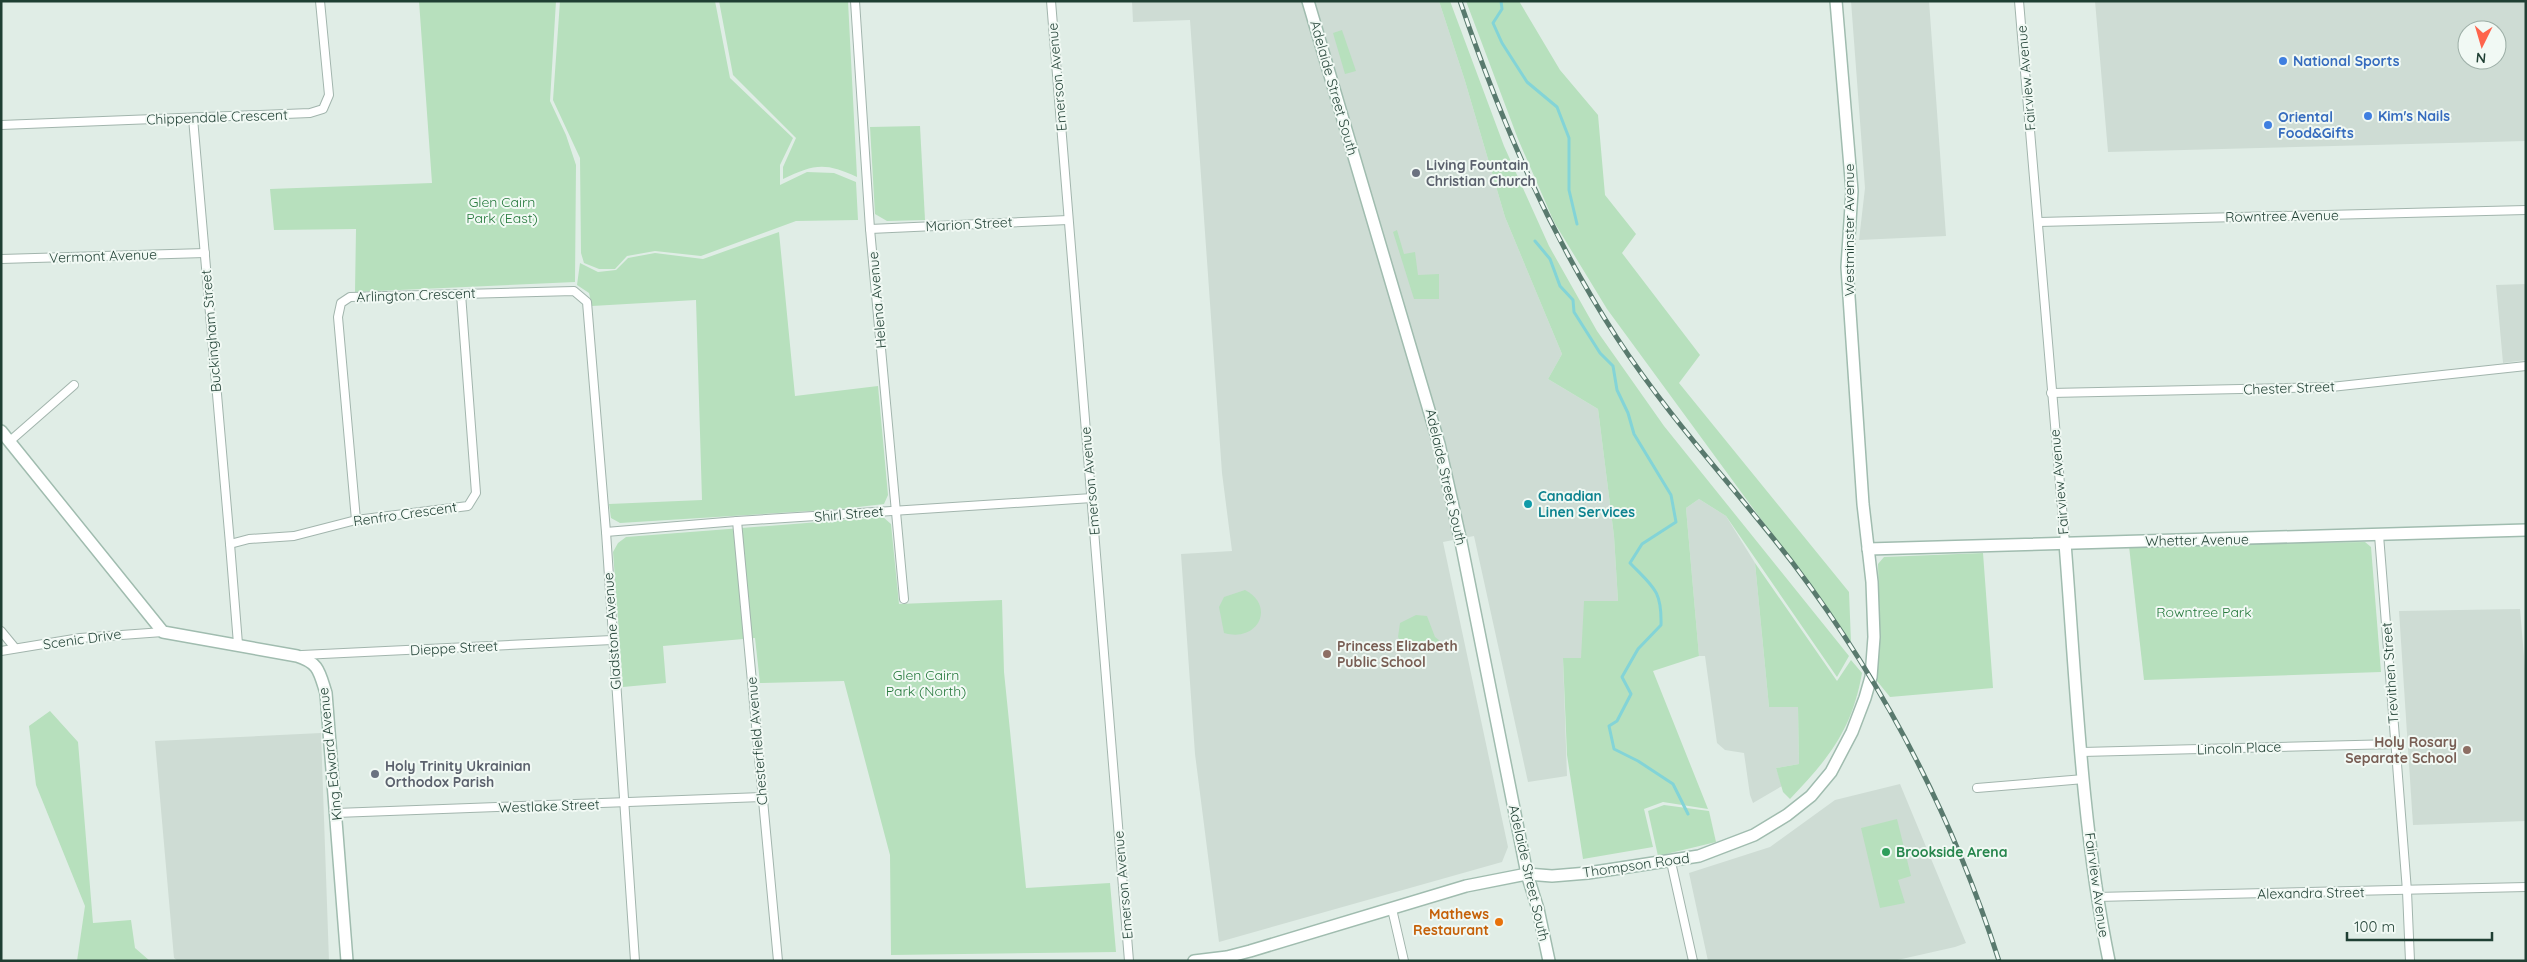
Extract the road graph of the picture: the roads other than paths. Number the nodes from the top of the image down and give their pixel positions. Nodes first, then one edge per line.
1 (320, 1) edge
2 (855, 1) edge
3 (1051, 1) edge
4 (1308, 1) edge
5 (1836, 1) edge
6 (2019, 1) edge
7 (193, 118) junction
8 (1, 125) edge
9 (2526, 210) edge
10 (1068, 220) junction
11 (2039, 222) junction
12 (870, 229) junction
13 (205, 253) junction
14 (1, 259) edge
15 (461, 294) junction
16 (587, 302) joint
17 (2526, 366) edge
18 (74, 386) dead end
19 (2051, 393) junction
20 (1, 431) edge
21 (10, 441) junction
22 (1092, 498) junction
23 (897, 510) junction
24 (356, 520) junction
25 (737, 521) junction
26 (2526, 530) edge
27 (606, 532) junction
28 (2379, 535) junction
29 (2065, 542) junction
30 (230, 544) junction
31 (1868, 549) junction
32 (904, 599) dead end
33 (1, 631) edge
34 (162, 632) junction
35 (612, 640) junction
36 (238, 644) junction
37 (15, 648) junction
38 (1, 651) edge
39 (297, 656) junction
40 (2395, 744) junction
41 (2082, 752) junction
42 (2084, 780) junction
43 (1977, 788) dead end
44 (762, 797) junction
45 (624, 803) junction
46 (336, 814) junction
47 (1671, 862) junction
48 (1528, 874) junction
49 (2526, 887) edge
50 (2407, 891) junction
51 (2096, 897) junction
52 (1392, 909) junction
53 (1251, 956) edge
54 (347, 961) edge
55 (635, 961) edge
56 (778, 961) edge
57 (1129, 961) edge
58 (1194, 961) edge
59 (1404, 961) edge
60 (1549, 961) edge
61 (1693, 961) edge
62 (2110, 961) edge
63 (2410, 961) edge

1 - 7 street, Chippendale Crescent
2 - 12 street, Helena Avenue
3 - 10 street, Emerson Avenue
4 - 48 street, Adelaide Street South
5 - 31 street, Westminster Avenue
6 - 11 street, Fairview Avenue
7 - 8 street, Chippendale Crescent
7 - 13 street, Buckingham Street
9 - 11 street, Rowntree Avenue
10 - 12 street, Marion Street
10 - 22 street, Emerson Avenue
11 - 19 street, Fairview Avenue
12 - 23 street, Helena Avenue
13 - 14 street, Vermont Avenue
13 - 30 street, Buckingham Street
15 - 16 street, Arlington Crescent
15 - 24 street, Renfro Crescent
15 - 24 street, Arlington Crescent
16 - 27 street, Gladstone Avenue
17 - 19 street, Chester Street
18 - 21 street
19 - 29 street, Fairview Avenue
20 - 21 street
21 - 34 street
22 - 23 street, Shirl Street
22 - 57 street, Emerson Avenue
23 - 25 street, Shirl Street
23 - 32 street, Helena Avenue
24 - 30 street, Renfro Crescent
25 - 27 street, Shirl Street
25 - 44 street, Chesterfield Avenue
26 - 28 street, Whetter Avenue
27 - 35 street, Gladstone Avenue
28 - 29 street, Whetter Avenue
28 - 40 street, Trevithen Street
29 - 31 street, Whetter Avenue
29 - 41 street, Fairview Avenue
30 - 36 street
31 - 47 street, Thompson Road
33 - 37 street
34 - 36 street, King Edward Avenue
34 - 37 street, Scenic Drive
35 - 39 street, Dieppe Street
35 - 45 street, Gladstone Avenue
36 - 39 street, King Edward Avenue
37 - 38 street, Scenic Drive
39 - 46 street, King Edward Avenue
40 - 41 street, Lincoln Place
40 - 50 street, Trevithen Street
41 - 42 street, Fairview Avenue
42 - 43 street
42 - 51 street, Fairview Avenue
44 - 45 street, Westlake Street
44 - 56 street, Chesterfield Avenue
45 - 46 street, Westlake Street
45 - 55 street, Gladstone Avenue
46 - 54 street, King Edward Avenue
47 - 48 street, Thompson Road
47 - 61 street
48 - 52 street, Thompson Road
48 - 60 street, Adelaide Street South
49 - 50 street, Alexandra Street
50 - 51 street, Alexandra Street
50 - 63 street, Trevithen Street
51 - 62 street, Fairview Avenue
52 - 53 street, Thompson Road
52 - 59 street
53 - 58 street, Thompson Road

